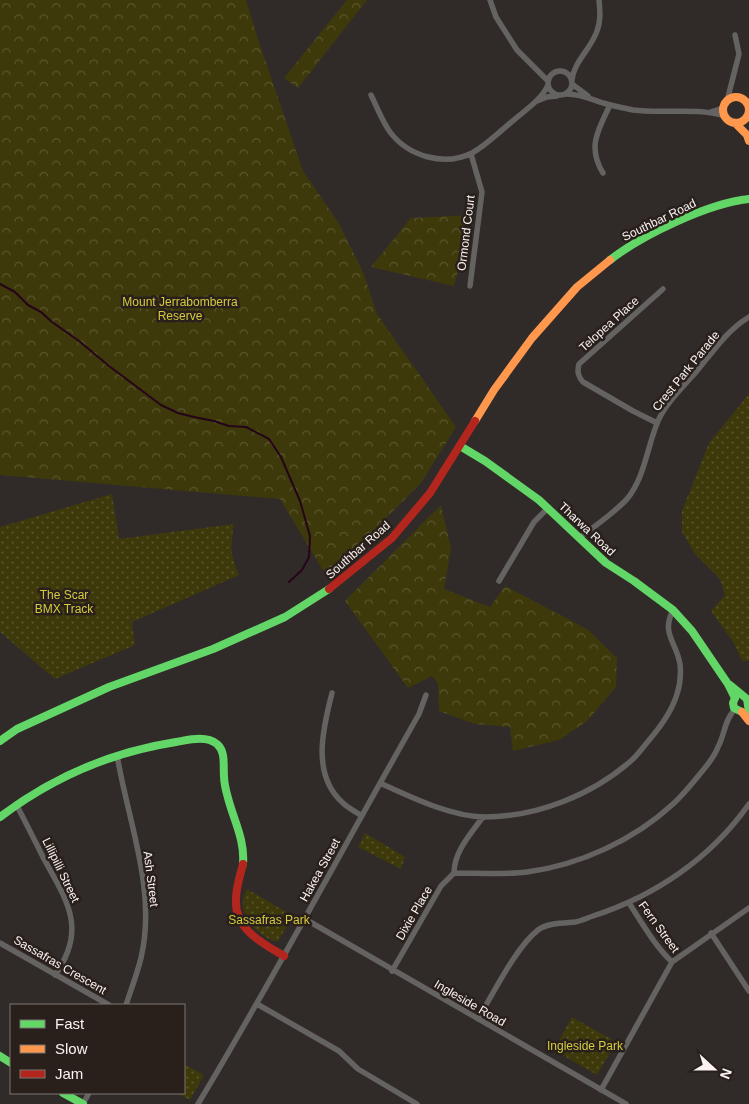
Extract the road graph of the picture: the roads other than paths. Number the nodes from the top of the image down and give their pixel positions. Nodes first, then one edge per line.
1 (490, 0) edge
2 (599, 0) edge
3 (735, 35) dead end
4 (578, 61) junction
5 (536, 67) junction
6 (556, 72) junction
7 (564, 72) junction
8 (572, 82) junction
9 (548, 83) junction
10 (566, 94) junction
11 (371, 95) dead end
12 (559, 96) junction
13 (589, 98) junction
14 (535, 102) junction
15 (728, 102) junction
16 (610, 105) junction
17 (748, 105) edge
18 (745, 120) junction
19 (735, 123) junction
20 (749, 128) edge
21 (749, 141) edge
22 (471, 154) junction
23 (603, 173) dead end
24 (749, 193) edge
25 (749, 199) edge
26 (739, 200) junction
27 (470, 286) dead end
28 (664, 289) dead end
29 (749, 317) edge
30 (657, 423) junction
31 (460, 446) junction
32 (548, 508) junction
33 (579, 538) junction
34 (499, 581) dead end
35 (673, 610) junction
36 (332, 693) dead end
37 (426, 695) dead end
38 (743, 704) edge
39 (749, 721) edge
40 (0, 741) edge
41 (117, 755) junction
42 (380, 783) junction
43 (16, 804) junction
44 (749, 804) edge
45 (362, 816) junction
46 (0, 817) edge
47 (483, 817) junction
48 (454, 873) junction
49 (629, 903) junction
50 (749, 908) edge
51 (305, 920) junction
52 (711, 933) junction
53 (0, 943) edge
54 (284, 956) junction
55 (672, 962) junction
56 (392, 971) junction
57 (55, 976) junction
58 (749, 991) edge
59 (107, 1004) edge
60 (126, 1004) edge
61 (257, 1004) junction
62 (478, 1019) junction
63 (601, 1090) junction
64 (65, 1094) edge
65 (83, 1104) edge
66 (198, 1104) edge
67 (417, 1104) edge
68 (626, 1104) edge

1 - 5 street
2 - 4 street
3 - 15 street
4 - 7 street
4 - 8 street
5 - 6 street
5 - 9 street
6 - 7 street
6 - 9 street
7 - 8 street
8 - 10 street
8 - 13 street
9 - 12 street
9 - 14 street
10 - 12 street
10 - 13 street
11 - 22 street
12 - 14 street
13 - 16 street
14 - 22 street
15 - 16 street
15 - 17 street
15 - 19 street
16 - 23 street
17 - 18 street
18 - 19 street
18 - 20 street
19 - 21 street
22 - 27 street, Ormond Court
24 - 26 street, Southbar Road
25 - 26 street, Southbar Road
26 - 31 street, Southbar Road
28 - 30 street, Telopea Place
29 - 30 street, Crest Park Parade
30 - 33 street, Crest Park Parade
31 - 32 street, Tharwa Road
31 - 40 street, Southbar Road
32 - 33 street, Tharwa Road
32 - 34 street
33 - 35 street, Tharwa Road
35 - 38 street, Tharwa Road
35 - 47 street
36 - 45 street
37 - 42 street, Hakea Street
38 - 39 street, Tharwa Road
38 - 48 street
41 - 43 street
41 - 54 street
41 - 60 street, Ash Street
42 - 45 street, Hakea Street
42 - 47 street
43 - 46 street
43 - 57 street, Lillipilli Street
44 - 49 street
45 - 51 street, Hakea Street
47 - 48 street, Dixie Place
48 - 56 street, Dixie Place
49 - 55 street, Fern Street
49 - 62 street
50 - 52 street
51 - 54 street, Hakea Street
51 - 56 street, Ingleside Road
52 - 55 street
52 - 58 street
53 - 57 street, Sassafras Crescent
54 - 61 street, Hakea Street
55 - 63 street
56 - 62 street, Ingleside Road
57 - 59 street, Sassafras Crescent
61 - 66 street, Hakea Street
61 - 67 street
62 - 63 street, Ingleside Road
63 - 68 street, Ingleside Road
64 - 65 street

